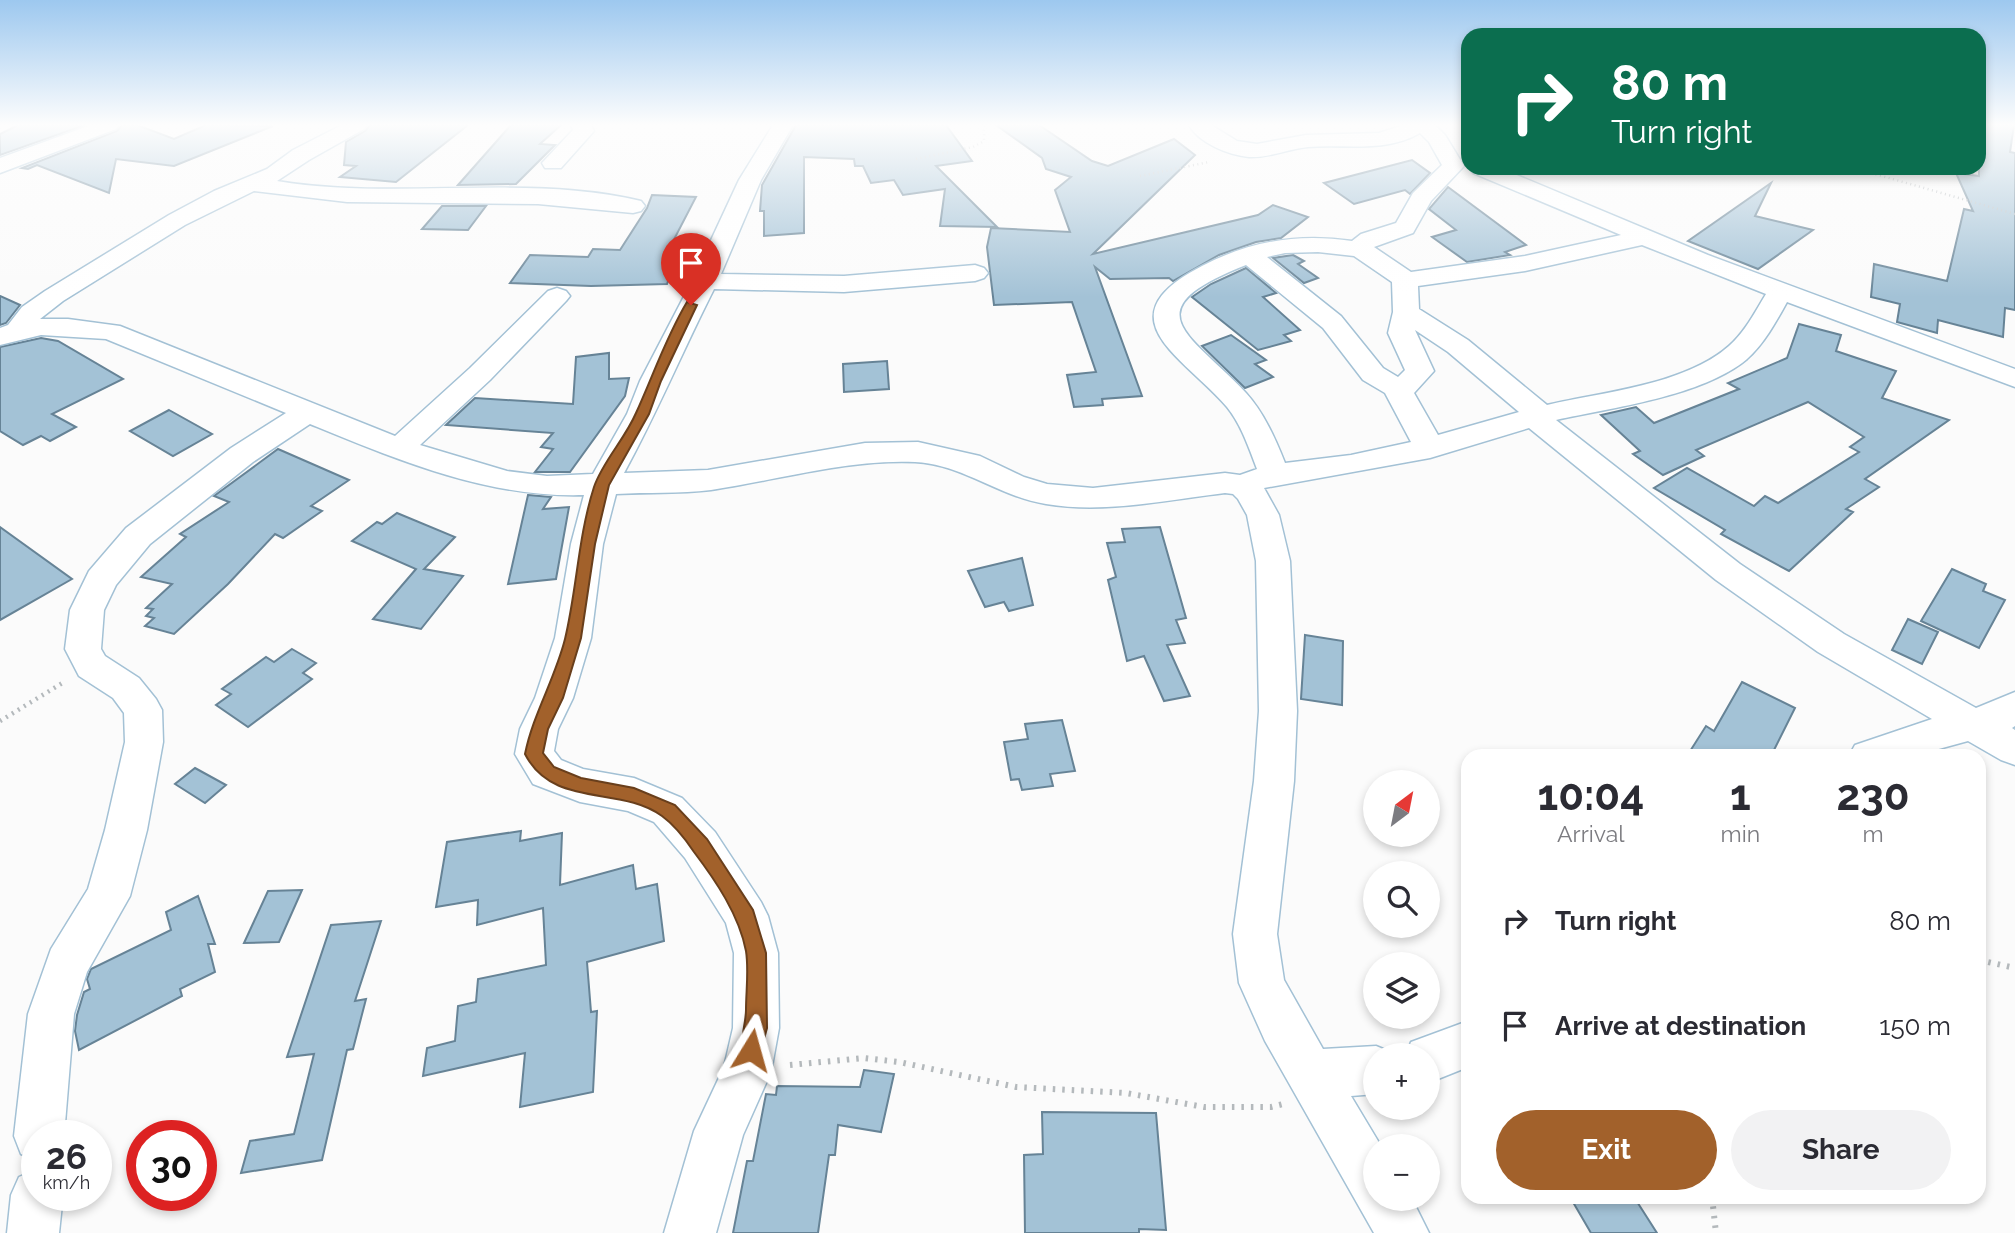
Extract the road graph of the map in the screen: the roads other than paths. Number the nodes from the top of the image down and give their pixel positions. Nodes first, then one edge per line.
1 (256, 183) edge
2 (749, 183) edge
3 (1437, 183) edge
4 (1515, 183) edge
5 (253, 184) junction
6 (634, 206) dead end
7 (1643, 237) junction
8 (1361, 250) junction
9 (1248, 254) junction
10 (975, 273) dead end
11 (1405, 280) junction
12 (705, 281) junction
13 (1780, 291) junction
14 (557, 296) dead end
15 (1406, 312) junction
16 (10, 333) edge
17 (2011, 377) edge
18 (1399, 389) junction
19 (308, 412) junction
20 (1538, 416) junction
21 (399, 449) junction
22 (1430, 449) junction
23 (1274, 475) junction
24 (602, 485) junction
25 (1242, 485) junction
26 (2015, 707) edge
27 (1973, 726) junction
28 (1888, 749) edge
29 (2015, 749) edge
30 (1461, 1047) edge
31 (1440, 1054) edge
32 (1363, 1073) edge
33 (1316, 1084) junction
34 (41, 1120) edge
35 (1363, 1164) edge
36 (35, 1211) edge
37 (1390, 1211) edge
38 (33, 1233) edge
39 (690, 1233) edge
40 (1403, 1233) edge

1 - 5 street
2 - 12 street
3 - 8 street
4 - 7 street
5 - 6 street
5 - 16 street
7 - 11 street
7 - 13 street
8 - 9 street
8 - 11 street
9 - 18 street
9 - 23 street
10 - 12 street
11 - 15 street
12 - 24 street
13 - 17 street
13 - 20 street
14 - 21 street
15 - 18 street
15 - 20 street
16 - 19 street
18 - 22 street
19 - 21 street
19 - 34 street
20 - 22 street
20 - 27 street
21 - 24 street
22 - 23 street
23 - 25 street
24 - 25 street
24 - 39 street
25 - 33 street
26 - 27 street
27 - 28 street
27 - 29 street
30 - 31 street
32 - 33 street
33 - 35 street
36 - 38 street
37 - 40 street

